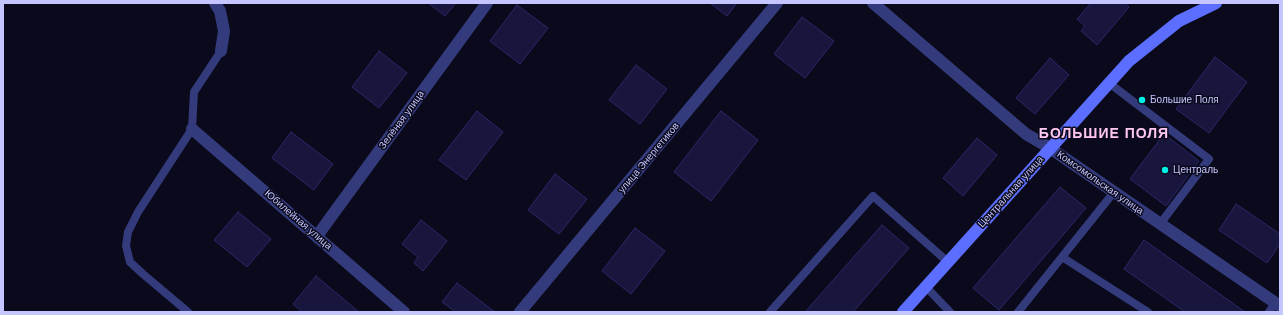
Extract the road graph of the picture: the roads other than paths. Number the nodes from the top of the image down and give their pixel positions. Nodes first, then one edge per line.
1 (215, 3) edge
2 (488, 3) edge
3 (777, 3) edge
4 (873, 3) edge
5 (1216, 3) edge
6 (221, 51) joint
7 (1109, 83) junction
8 (192, 129) junction
9 (1050, 148) junction
10 (1114, 192) junction
11 (1160, 224) junction
12 (317, 236) junction
13 (1062, 257) junction
14 (948, 262) junction
15 (926, 287) junction
16 (1275, 307) edge
17 (188, 312) edge
18 (404, 312) edge
19 (520, 312) edge
20 (770, 312) edge
21 (903, 312) edge
22 (950, 312) edge
23 (1018, 312) edge
24 (1148, 312) edge

1 - 6 street
2 - 12 street, Зелёная улица
3 - 19 street, улица Энергетиков
4 - 9 street, Комсомольская улица
5 - 7 street, Центральная улица
6 - 8 lane
7 - 9 street, Центральная улица
7 - 11 lane
8 - 12 street, Юбилейная улица
8 - 17 lane
9 - 10 street, Комсомольская улица
9 - 14 street, Центральная улица
10 - 11 street, Комсомольская улица
10 - 13 lane
11 - 16 street, Комсомольская улица
12 - 18 street, Юбилейная улица
13 - 23 lane
13 - 24 lane
14 - 15 street, Центральная улица
14 - 20 lane
15 - 21 street, Центральная улица
15 - 22 lane

